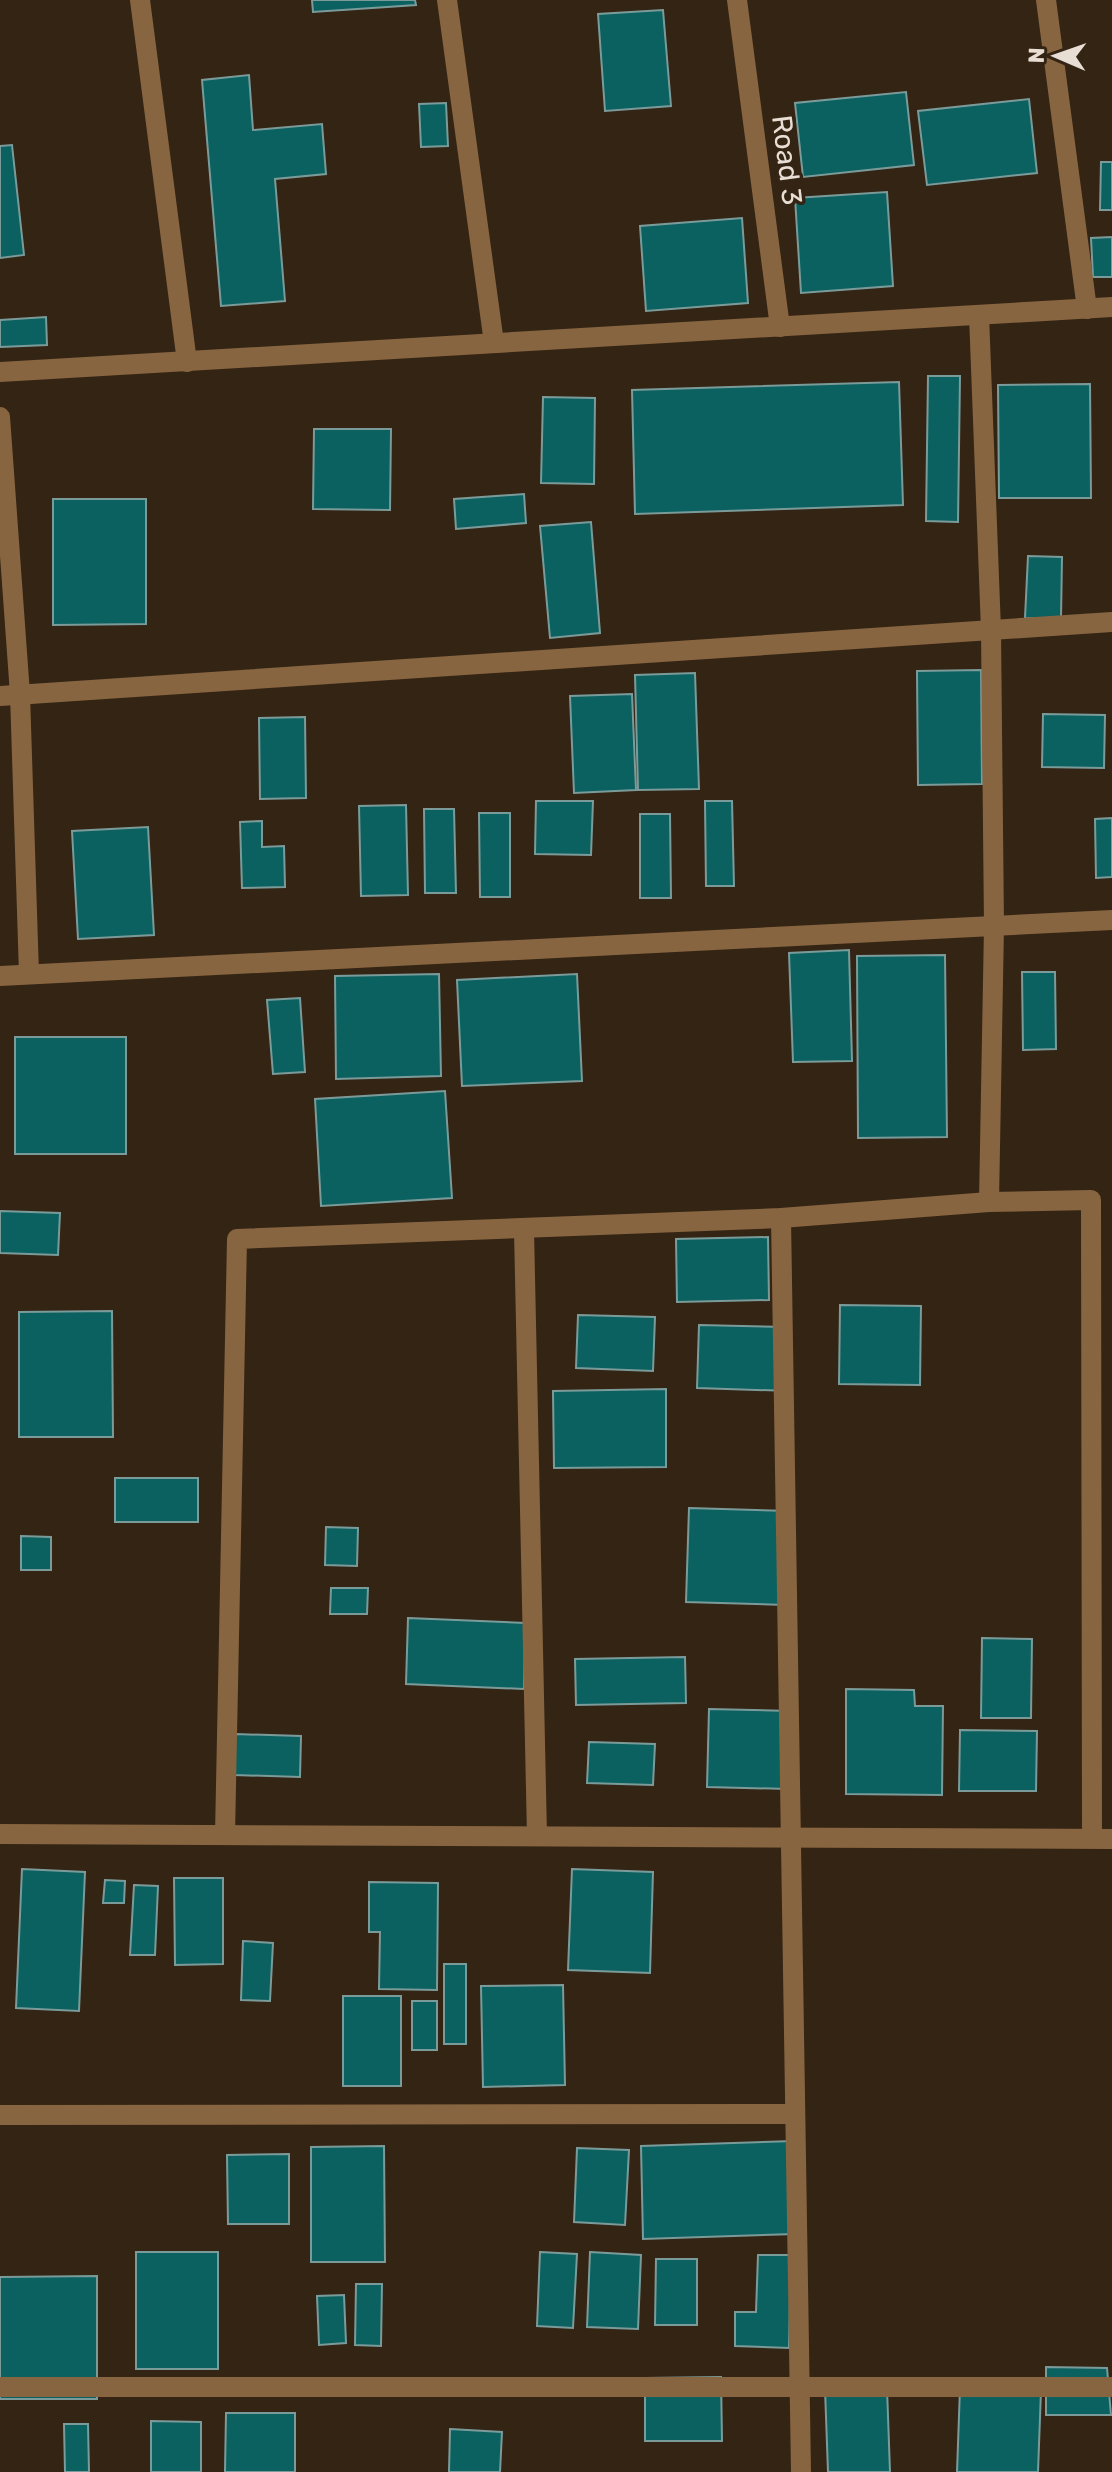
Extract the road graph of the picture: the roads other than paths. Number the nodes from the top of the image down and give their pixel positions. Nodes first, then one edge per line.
1 (140, 0) edge
2 (447, 0) edge
3 (737, 0) edge
4 (1046, 0) edge
5 (1112, 307) edge
6 (1087, 309) junction
7 (979, 315) junction
8 (780, 327) junction
9 (494, 343) junction
10 (187, 362) junction
11 (0, 372) edge
12 (0, 417) edge
13 (1112, 622) edge
14 (991, 630) junction
15 (10, 695) edge
16 (1112, 920) edge
17 (994, 926) junction
18 (29, 974) junction
19 (0, 976) edge
20 (989, 1202) junction
21 (781, 1218) junction
22 (524, 1230) junction
23 (0, 1834) edge
24 (225, 1835) junction
25 (537, 1836) junction
26 (791, 1837) junction
27 (1102, 1838) edge
28 (795, 2114) junction
29 (0, 2115) edge
30 (0, 2387) edge
31 (800, 2387) junction
32 (1112, 2387) edge
33 (801, 2472) edge

1 - 10 street
2 - 9 street
3 - 8 street, Road 3
4 - 6 street
5 - 6 street
6 - 7 street
7 - 8 street
7 - 14 street
8 - 9 street
9 - 10 street
10 - 11 street
12 - 15 street
13 - 14 street
14 - 15 street
14 - 17 street
15 - 18 street
16 - 17 street
17 - 18 street
17 - 20 street
18 - 19 street
20 - 21 street
20 - 27 street
21 - 22 street
21 - 26 street
22 - 24 street
22 - 25 street
23 - 24 street
24 - 25 street
25 - 26 street
26 - 27 street
26 - 28 street
28 - 29 street
28 - 31 street
30 - 31 street
31 - 32 street
31 - 33 street

